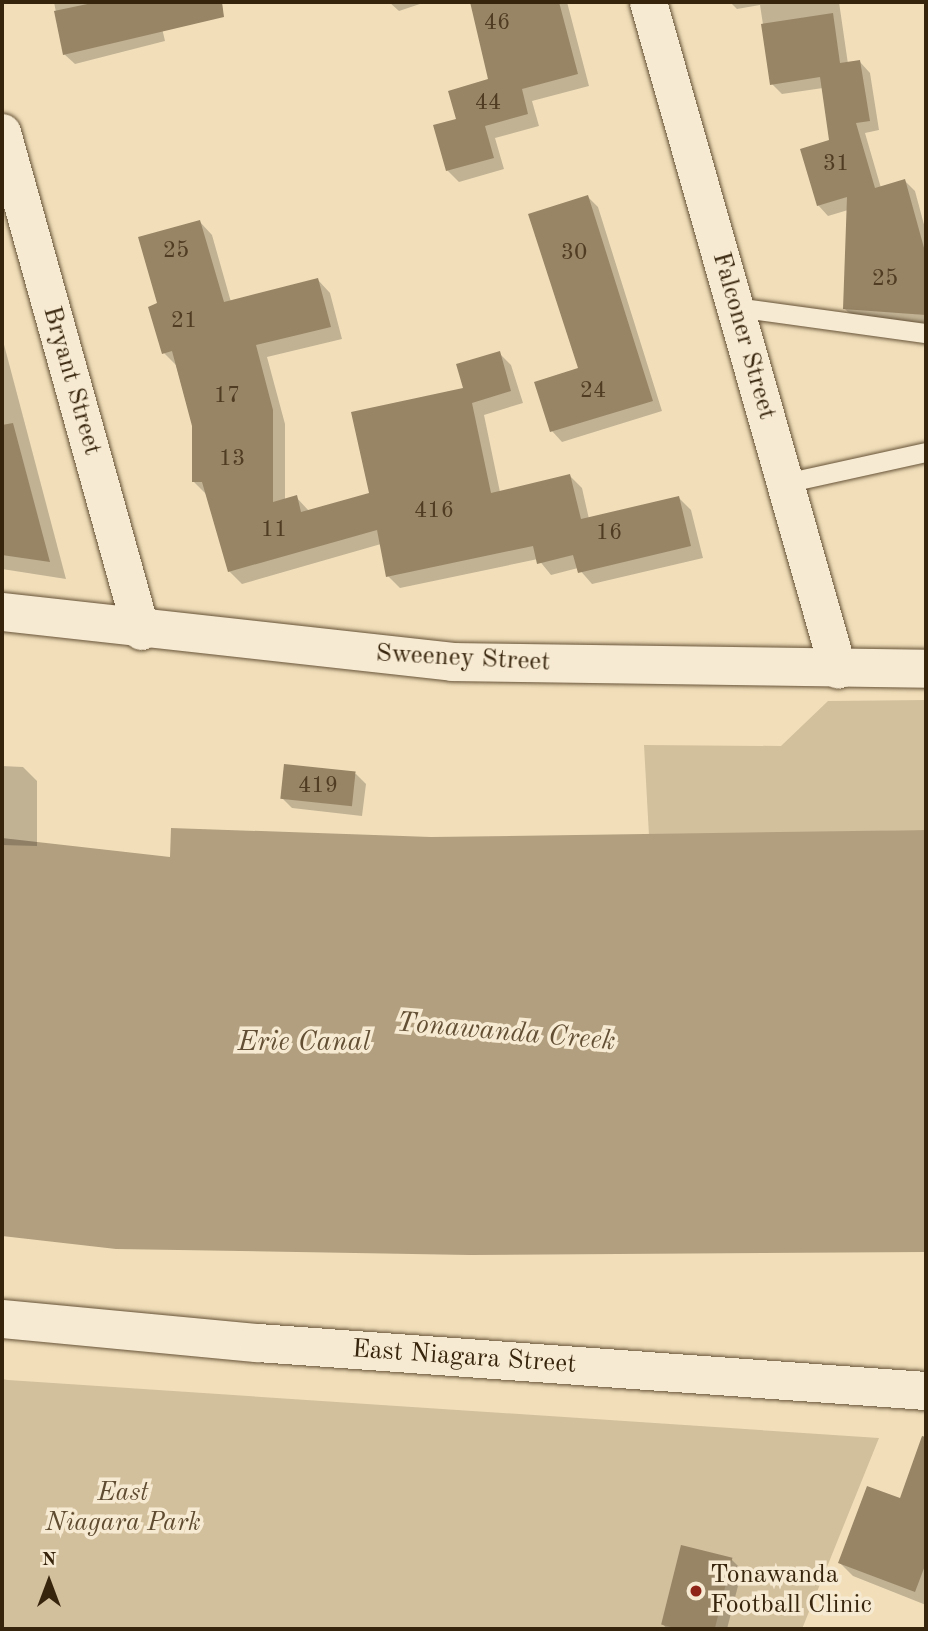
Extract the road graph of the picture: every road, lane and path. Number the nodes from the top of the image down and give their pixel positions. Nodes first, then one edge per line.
1 (648, 2) edge
2 (2, 132) edge
3 (735, 307) junction
4 (926, 333) edge
5 (926, 452) edge
6 (785, 483) junction
7 (2, 612) edge
8 (141, 631) junction
9 (926, 669) edge
10 (838, 670) junction
11 (2, 1319) edge
12 (926, 1391) edge

1 - 3 street, Falconer Street
2 - 8 street, Bryant Street
3 - 4 lane
3 - 6 street, Falconer Street
5 - 6 lane
6 - 10 street, Falconer Street
7 - 8 street, Sweeney Street
8 - 10 street, Sweeney Street
9 - 10 street, Sweeney Street
11 - 12 street, East Niagara Street

